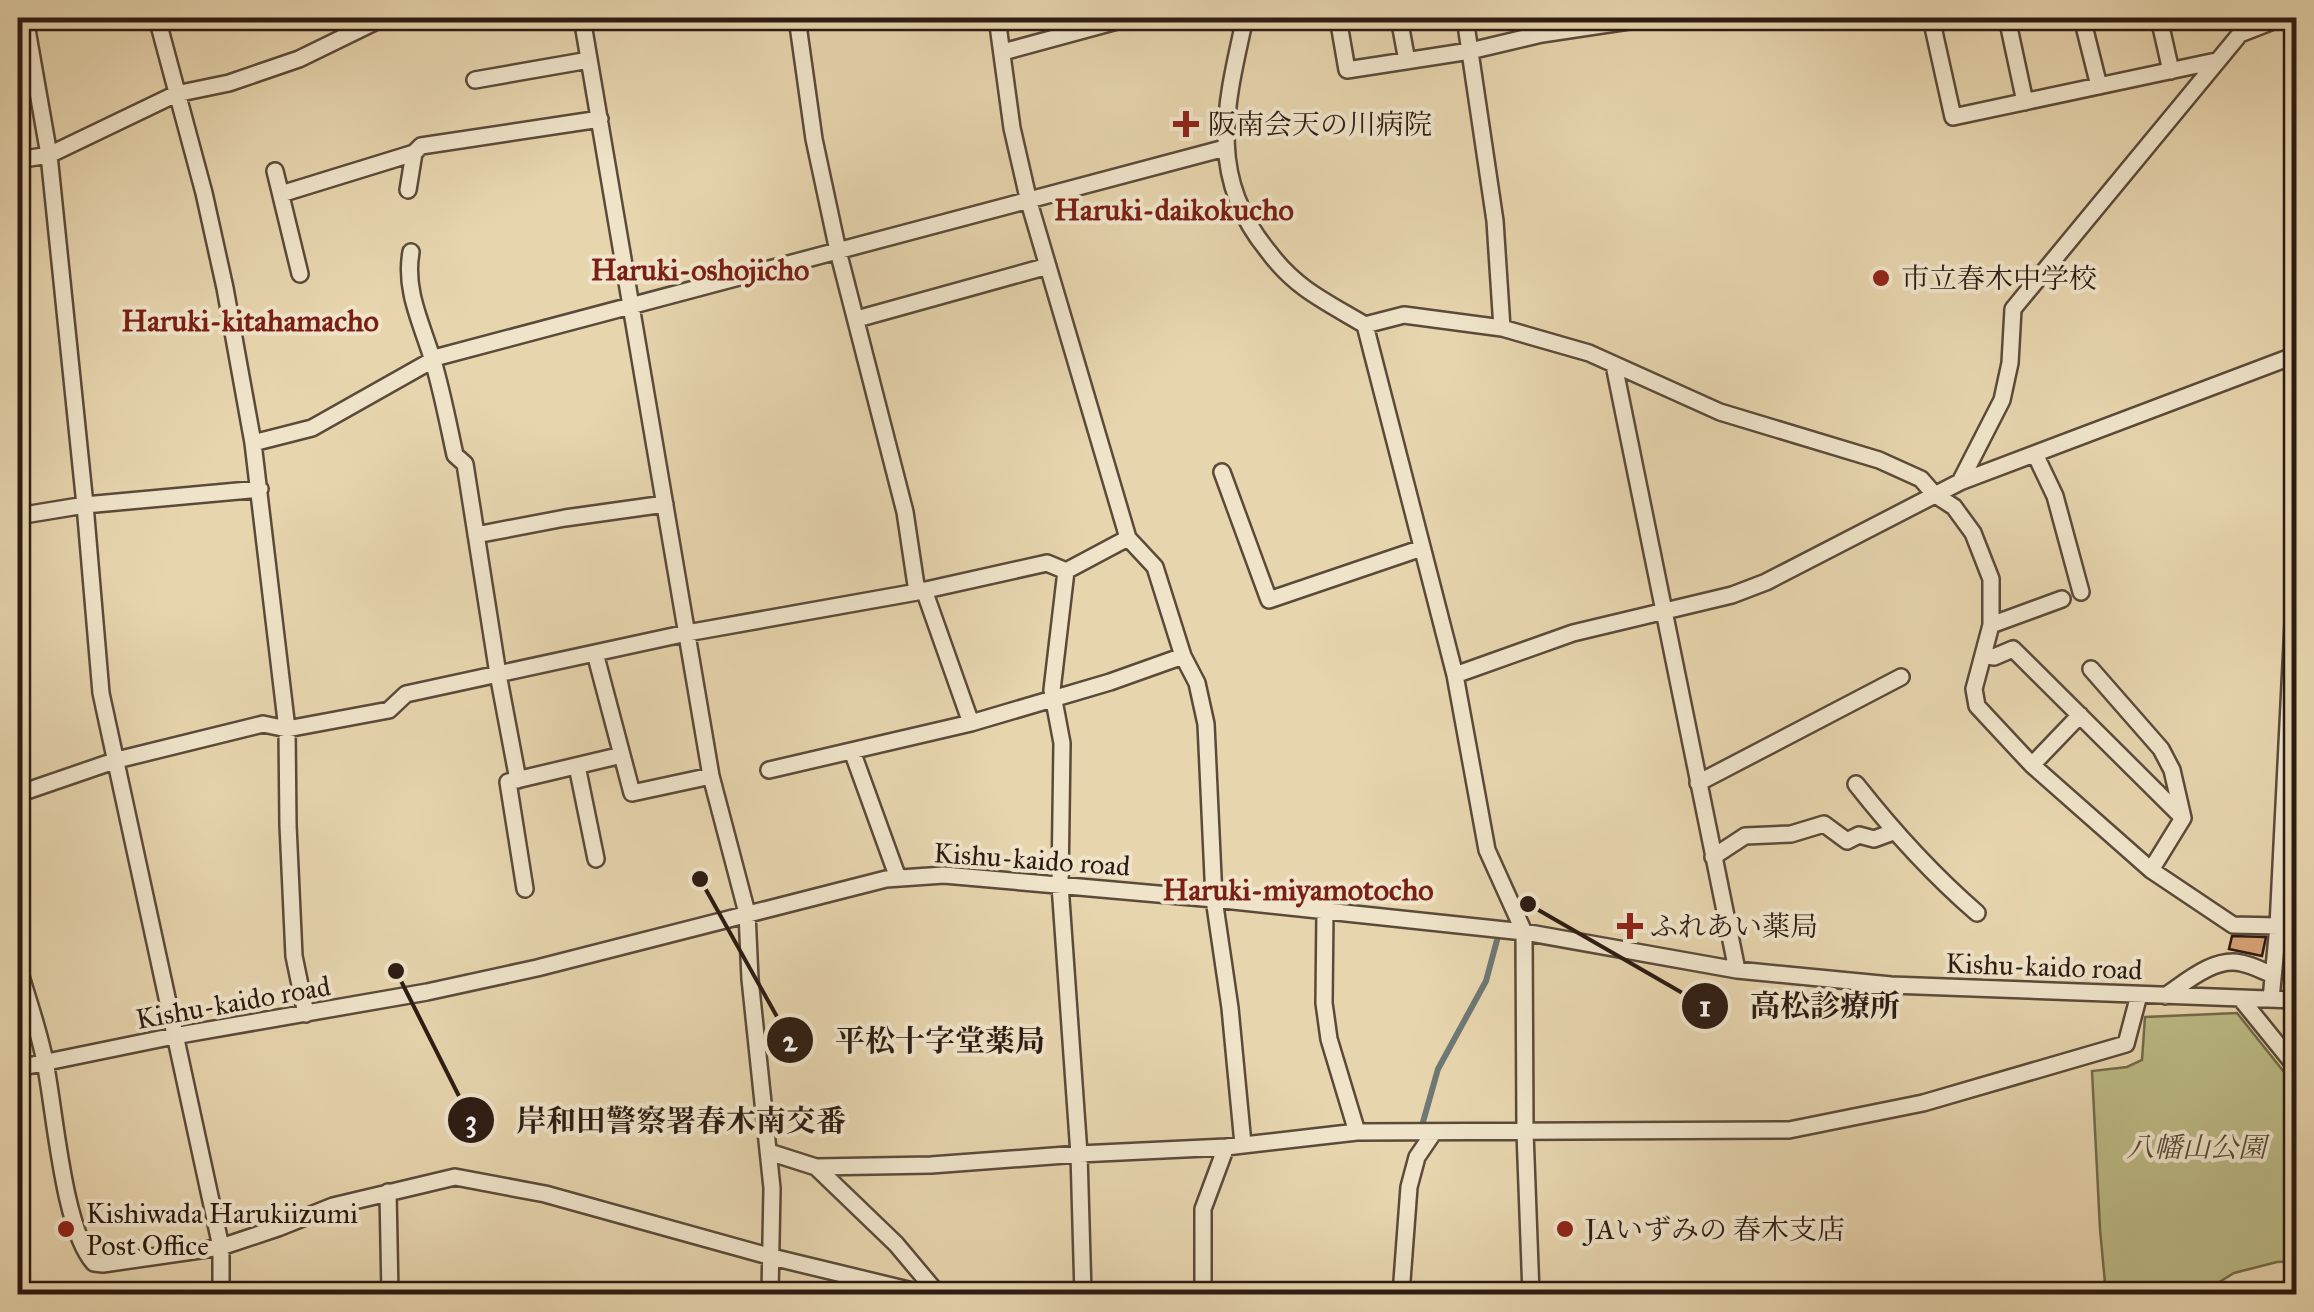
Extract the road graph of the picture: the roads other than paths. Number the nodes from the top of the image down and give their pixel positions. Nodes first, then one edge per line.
1 (26, 18) edge
2 (157, 18) edge
3 (383, 18) edge
4 (582, 18) edge
5 (797, 18) edge
6 (997, 18) edge
7 (1128, 18) edge
8 (1244, 18) edge
9 (1338, 18) edge
10 (1399, 18) edge
11 (1465, 18) edge
12 (1649, 18) edge
13 (1931, 18) edge
14 (2006, 18) edge
15 (2082, 18) edge
16 (2159, 18) edge
17 (2281, 18) edge
18 (1609, 22) edge
19 (1541, 26) edge
20 (2238, 26) edge
21 (1470, 50) junction
22 (1003, 52) junction
23 (589, 60) junction
24 (1407, 60) junction
25 (2216, 61) junction
26 (2171, 71) junction
27 (475, 80) dead end
28 (2099, 86) junction
29 (176, 94) junction
30 (2025, 102) junction
31 (600, 120) junction
32 (1225, 148) junction
33 (414, 153) junction
34 (49, 154) junction
35 (18, 160) edge
36 (275, 171) dead end
37 (408, 190) dead end
38 (280, 194) junction
39 (1029, 202) junction
40 (838, 251) junction
41 (410, 252) dead end
42 (1048, 266) junction
43 (300, 274) dead end
44 (630, 306) junction
45 (857, 319) junction
46 (1365, 325) junction
47 (1502, 328) junction
48 (2296, 355) edge
49 (433, 360) junction
50 (1614, 365) junction
51 (253, 442) junction
52 (2035, 454) junction
53 (1222, 472) dead end
54 (1960, 482) junction
55 (260, 489) junction
56 (1934, 494) junction
57 (664, 504) junction
58 (85, 506) junction
59 (18, 516) edge
60 (476, 535) junction
61 (1128, 538) junction
62 (1422, 548) junction
63 (2296, 563) edge
64 (1066, 571) junction
65 (921, 591) junction
66 (2081, 592) dead end
67 (2062, 600) dead end
68 (1664, 612) junction
69 (1991, 625) junction
70 (687, 633) junction
71 (596, 653) junction
72 (1983, 655) junction
73 (1182, 656) junction
74 (2091, 670) dead end
75 (498, 674) junction
76 (1455, 675) junction
77 (1901, 677) dead end
78 (1052, 698) junction
79 (2080, 715) junction
80 (971, 723) junction
81 (287, 729) junction
82 (852, 751) junction
83 (622, 755) junction
84 (117, 760) junction
85 (2032, 765) junction
86 (576, 766) junction
87 (769, 770) dead end
88 (710, 776) junction
89 (518, 780) junction
90 (1698, 782) junction
91 (1856, 784) dead end
92 (18, 794) edge
93 (2183, 818) junction
94 (1894, 832) junction
95 (1714, 856) junction
96 (596, 859) dead end
97 (2150, 870) junction
98 (898, 878) junction
99 (1060, 885) junction
100 (526, 889) dead end
101 (1214, 899) junction
102 (1324, 910) junction
103 (1977, 912) dead end
104 (748, 913) junction
105 (2278, 926) junction
106 (1524, 932) junction
107 (18, 966) edge
108 (1737, 970) junction
109 (2273, 974) junction
110 (2139, 996) junction
111 (2165, 996) junction
112 (2271, 998) junction
113 (2241, 999) junction
114 (2296, 1000) edge
115 (306, 1014) junction
116 (174, 1036) junction
117 (45, 1063) junction
118 (2296, 1067) edge
119 (18, 1068) edge
120 (1358, 1132) junction
121 (1434, 1132) junction
122 (1524, 1132) junction
123 (1243, 1144) junction
124 (1226, 1147) junction
125 (769, 1152) junction
126 (1079, 1154) junction
127 (816, 1166) junction
128 (388, 1192) junction
129 (221, 1246) junction
130 (772, 1257) junction
131 (221, 1294) edge
132 (390, 1294) edge
133 (770, 1294) edge
134 (925, 1294) edge
135 (938, 1294) edge
136 (1083, 1294) edge
137 (1203, 1294) edge
138 (1401, 1294) edge
139 (1531, 1294) edge

1 - 34 street
2 - 29 street
3 - 29 street
4 - 23 street
5 - 40 street
6 - 22 street
7 - 22 street
8 - 32 street
9 - 24 street
10 - 24 street
11 - 21 street
12 - 18 street
13 - 30 street
14 - 30 street
15 - 28 street
16 - 26 street
17 - 20 street
18 - 19 street
19 - 21 street
20 - 25 street
21 - 24 street
21 - 47 street
22 - 39 street
23 - 27 street
23 - 31 street
25 - 26 street
25 - 54 street
26 - 28 street
28 - 30 street
29 - 34 street
29 - 51 street
31 - 33 street
31 - 44 street
32 - 39 street
32 - 46 street
33 - 37 street
33 - 38 street
34 - 35 street
34 - 58 street
36 - 38 street
38 - 43 street
39 - 40 street
39 - 42 street
40 - 44 street
40 - 45 street
41 - 49 street
42 - 45 street
42 - 61 street
44 - 49 street
44 - 57 street
45 - 65 street
46 - 47 street
46 - 62 street
47 - 50 street
48 - 52 street
49 - 51 street
49 - 60 street
50 - 56 street
50 - 68 street
51 - 55 street
52 - 54 street
52 - 66 street
53 - 62 street
54 - 56 street
55 - 58 street
55 - 81 street
56 - 68 street
56 - 69 street
57 - 60 street
57 - 70 street
58 - 59 street
58 - 84 street
60 - 75 street
61 - 64 street
61 - 73 street
62 - 76 street
63 - 105 street
64 - 65 street
64 - 78 street
65 - 70 street
65 - 80 street
67 - 69 street
68 - 76 street
68 - 90 street
69 - 72 street
70 - 71 street
70 - 88 street
71 - 75 street
71 - 83 street
72 - 79 street
72 - 85 street
73 - 78 street
73 - 101 street
74 - 93 street
75 - 81 street
75 - 89 street
76 - 106 street
77 - 90 street
78 - 80 street
78 - 99 street
79 - 85 street
79 - 93 street
80 - 82 street
81 - 84 street
81 - 115 street
82 - 87 street
82 - 98 street
83 - 86 street
83 - 88 street
84 - 92 street
84 - 116 street
85 - 97 street
86 - 89 street
86 - 96 street
88 - 104 street
89 - 100 street
90 - 95 street
91 - 94 street
93 - 97 street
94 - 95 street
94 - 103 street
95 - 108 street
97 - 105 street
98 - 99 street, Kishu-kaido road
98 - 104 street, Kishu-kaido road
99 - 101 street, Kishu-kaido road
99 - 126 street
101 - 102 street, Kishu-kaido road
101 - 123 street
102 - 106 street, Kishu-kaido road
102 - 120 street
104 - 115 street, Kishu-kaido road
104 - 125 street
105 - 109 street
106 - 108 street, Kishu-kaido road
106 - 122 street
107 - 117 street
108 - 110 street, Kishu-kaido road
109 - 111 street
109 - 112 street
110 - 111 street, Kishu-kaido road
110 - 122 street
111 - 113 street, Kishu-kaido road
112 - 113 street, Kishu-kaido road
112 - 114 street, Kishu-kaido road
113 - 118 street
115 - 116 street, Kishu-kaido road
116 - 117 street, Kishu-kaido road
116 - 129 street
117 - 119 street, Kishu-kaido road
117 - 129 street
120 - 121 street
120 - 123 street
121 - 122 street
121 - 138 street
122 - 139 street
123 - 124 street
124 - 126 street
124 - 137 street
125 - 127 street
125 - 130 street
126 - 127 street
126 - 136 street
127 - 135 street
128 - 129 street
128 - 130 street
128 - 132 street
129 - 131 street
130 - 133 street
130 - 134 street

